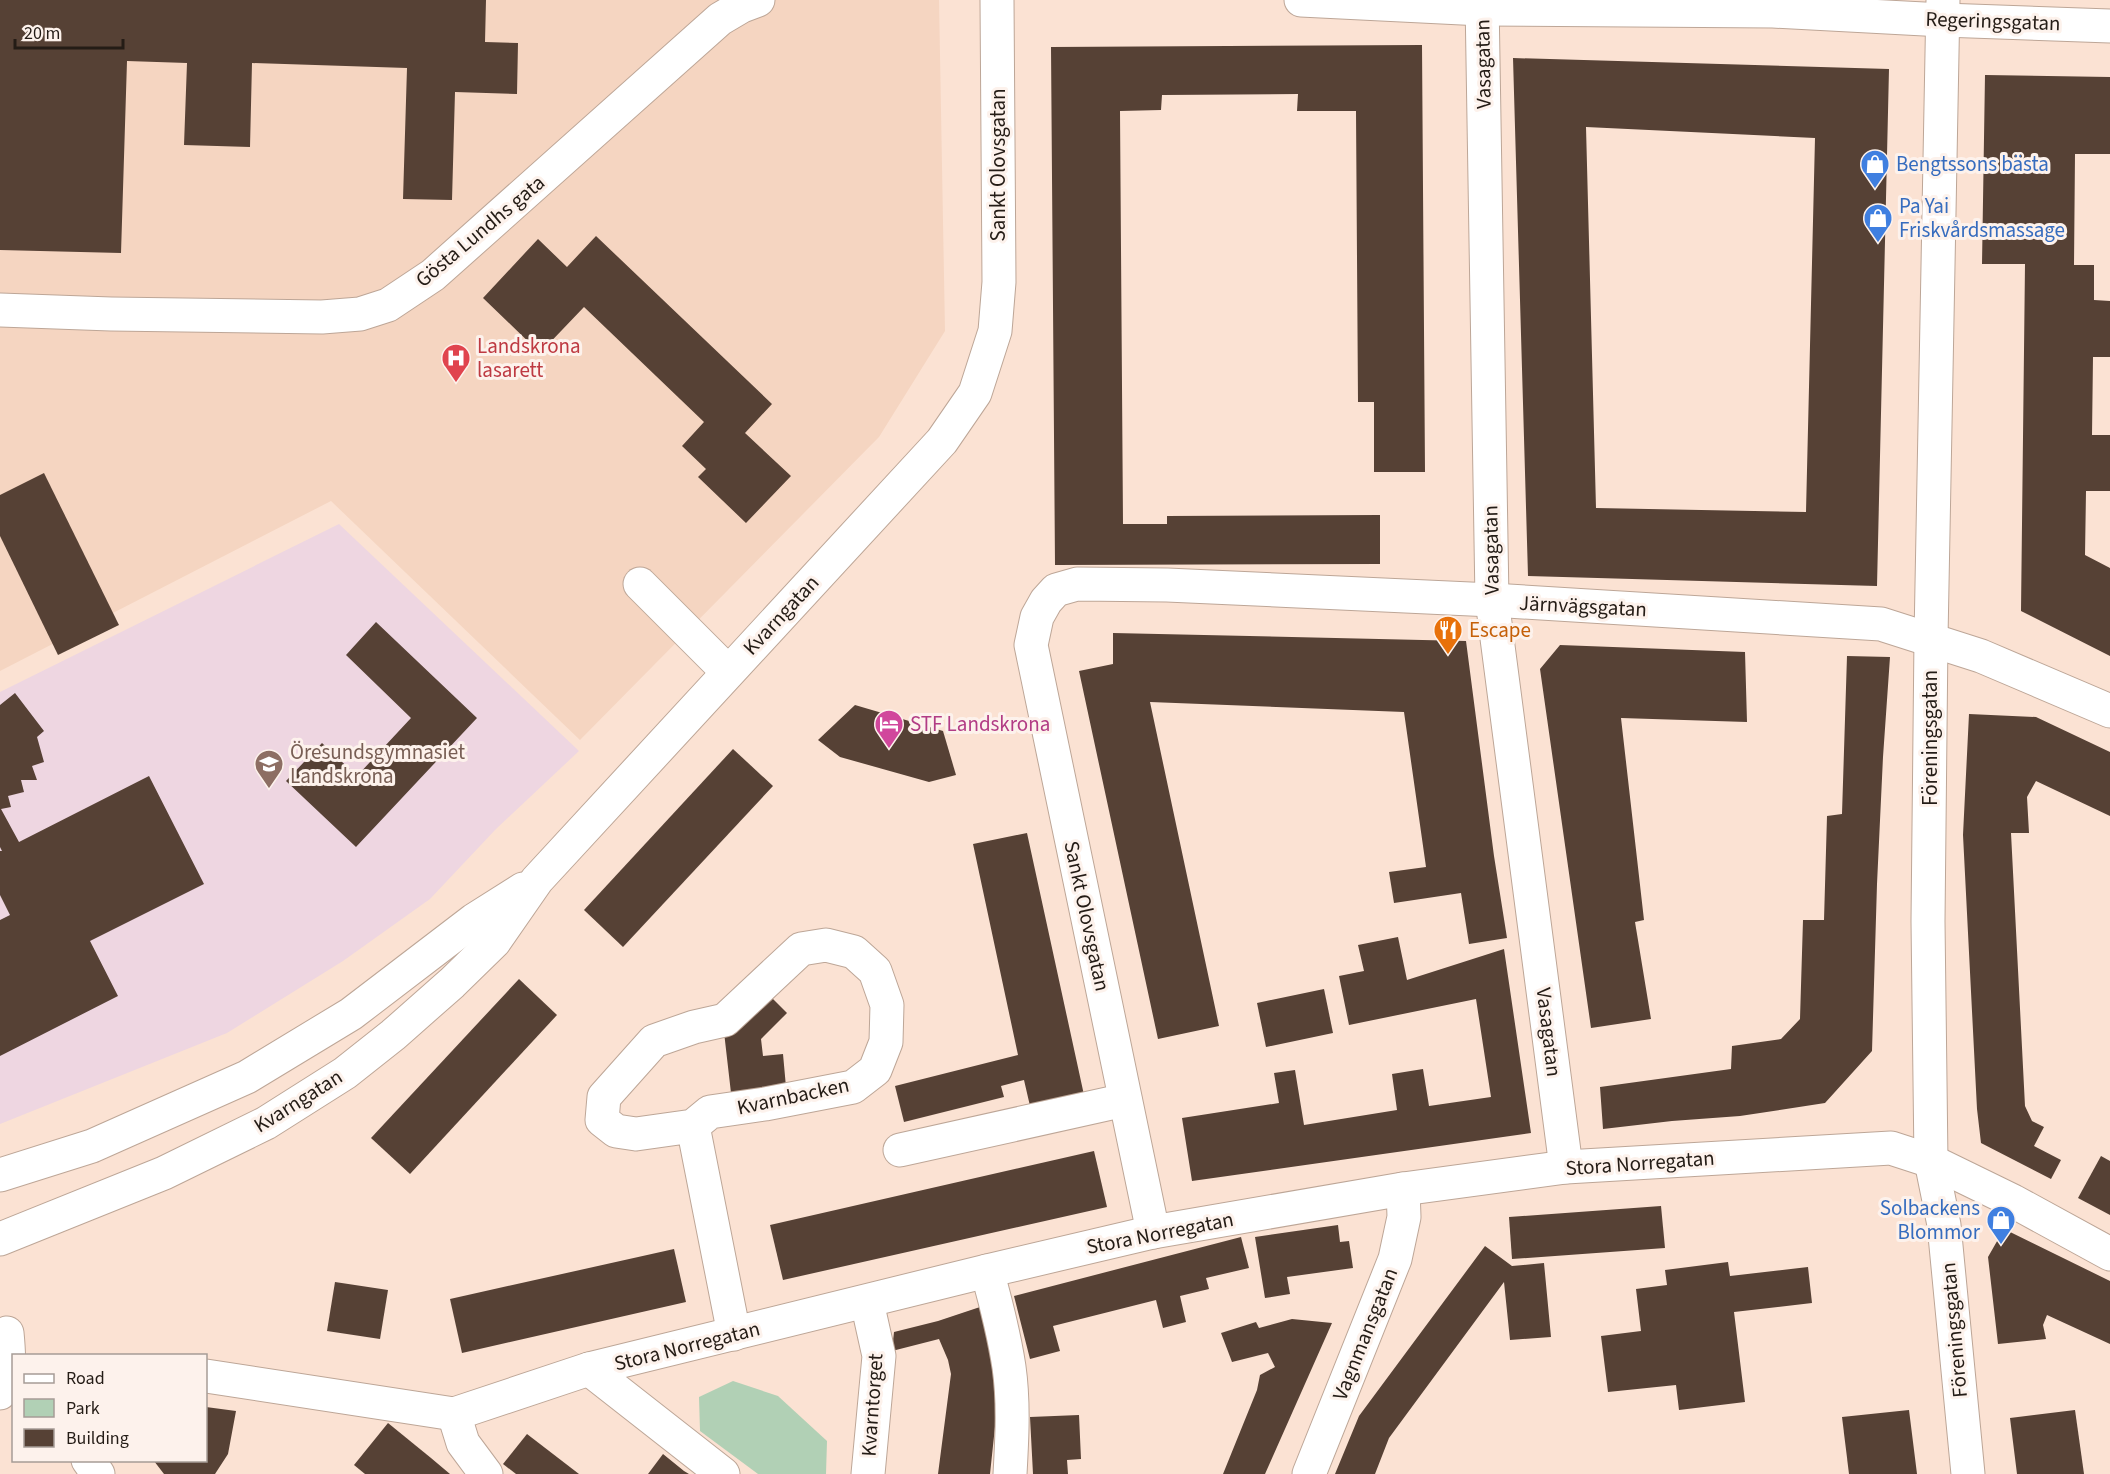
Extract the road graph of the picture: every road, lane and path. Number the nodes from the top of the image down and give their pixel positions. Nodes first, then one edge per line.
1 (758, 0) edge
2 (997, 0) edge
3 (1301, 0) edge
4 (1482, 4) edge
5 (1943, 10) edge
6 (2110, 26) edge
7 (0, 310) edge
8 (995, 331) joint
9 (640, 584) dead end
10 (1492, 600) junction
11 (1046, 601) joint
12 (1930, 638) junction
13 (728, 672) junction
14 (2110, 711) edge
15 (537, 880) junction
16 (1125, 1100) junction
17 (693, 1126) junction
18 (900, 1150) dead end
19 (1931, 1161) junction
20 (1566, 1167) junction
21 (0, 1175) edge
22 (1403, 1189) junction
23 (1152, 1232) junction
24 (0, 1239) edge
25 (2110, 1254) edge
26 (987, 1271) junction
27 (867, 1302) junction
28 (734, 1334) junction
29 (9, 1336) edge
30 (589, 1370) junction
31 (207, 1376) edge
32 (0, 1393) edge
33 (454, 1414) junction
34 (89, 1462) edge
35 (98, 1474) edge
36 (486, 1474) edge
37 (723, 1474) edge
38 (868, 1474) edge
39 (1010, 1474) edge
40 (1309, 1474) edge
41 (1968, 1474) edge

1 - 7 street, Gösta Lundhs gata
2 - 8 street, Sankt Olovsgatan
3 - 4 street, Regeringsgatan
4 - 5 street, Regeringsgatan
4 - 10 street, Vasagatan
5 - 6 street, Regeringsgatan
5 - 12 street, Föreningsgatan
8 - 13 street, Kvarngatan
9 - 13 street
10 - 11 street, Järnvägsgatan
10 - 12 street, Järnvägsgatan
10 - 20 street, Vasagatan
11 - 16 street, Sankt Olovsgatan
12 - 14 street, Järnvägsgatan
12 - 19 street, Föreningsgatan
13 - 15 street, Kvarngatan
15 - 21 street, Kvarngatan
15 - 24 street, Kvarngatan
16 - 18 street
16 - 23 street, Sankt Olovsgatan
17 - 17 street, Kvarnbacken
17 - 28 street
19 - 20 street, Stora Norregatan
19 - 25 street, Stora Norregatan
19 - 41 street, Föreningsgatan
20 - 22 street, Stora Norregatan
22 - 23 street, Stora Norregatan
22 - 40 street, Vagnmansgatan
23 - 26 street, Stora Norregatan
26 - 27 street, Stora Norregatan
26 - 39 street
27 - 28 street, Stora Norregatan
27 - 38 street, Kvarntorget
28 - 30 street, Stora Norregatan
29 - 32 street
30 - 33 street, Stora Norregatan
30 - 37 street
31 - 33 street, Stora Norregatan
33 - 36 street
34 - 35 street

